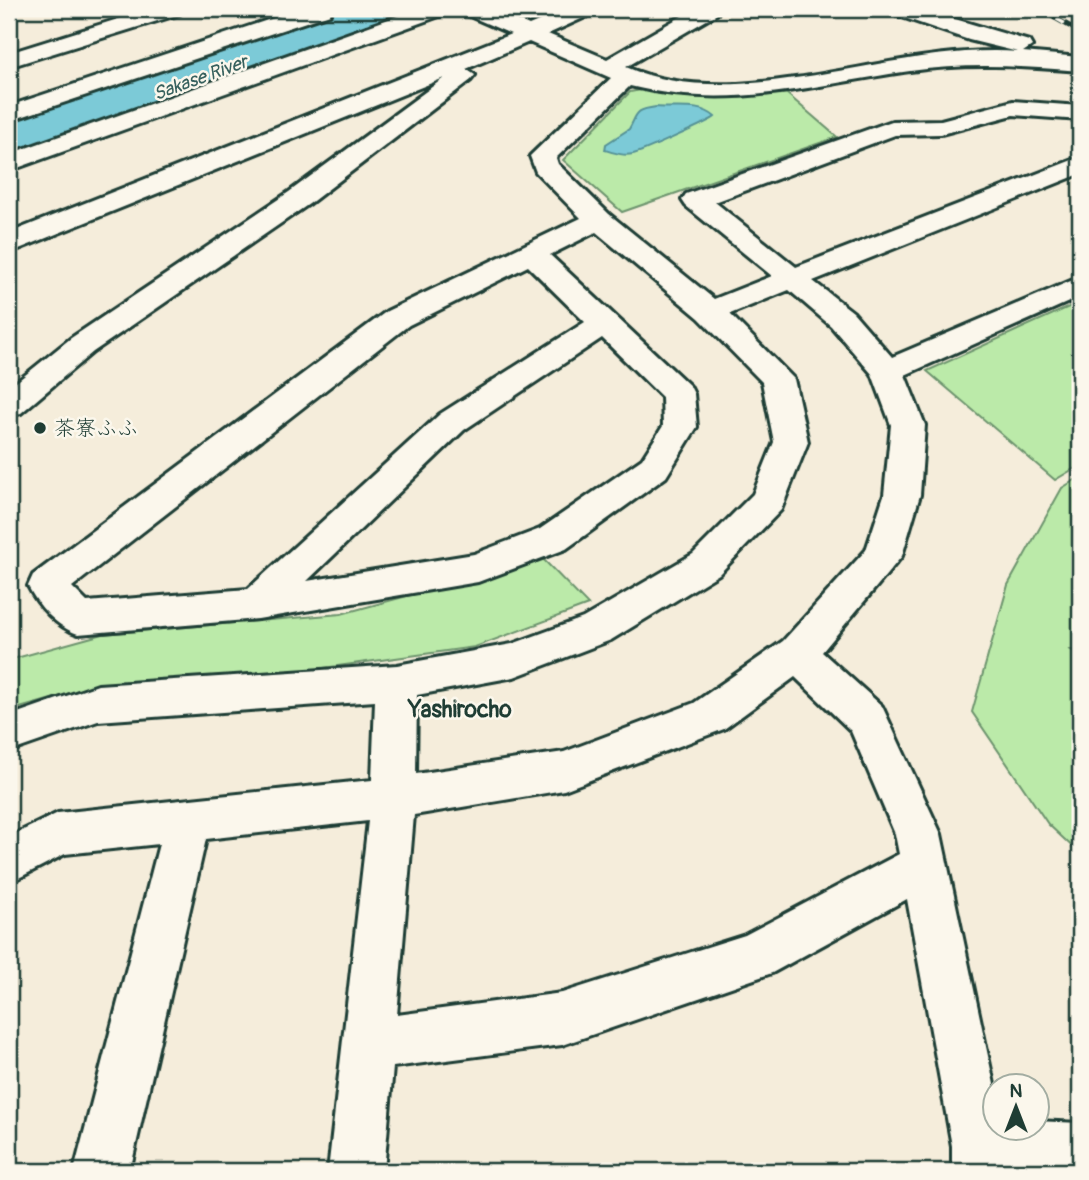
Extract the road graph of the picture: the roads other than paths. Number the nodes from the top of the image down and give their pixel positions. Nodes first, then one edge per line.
1 (173, 9) edge
2 (322, 9) edge
3 (438, 9) edge
4 (473, 9) edge
5 (584, 9) edge
6 (709, 9) edge
7 (901, 9) edge
8 (394, 24) junction
9 (531, 34) junction
10 (418, 37) dead end
11 (442, 49) dead end
12 (477, 57) junction
13 (9, 60) edge
14 (1080, 63) edge
15 (618, 72) junction
16 (12, 109) edge
17 (1080, 113) edge
18 (9, 163) edge
19 (1080, 165) edge
20 (599, 220) junction
21 (9, 243) edge
22 (532, 253) junction
23 (793, 277) junction
24 (1080, 286) edge
25 (710, 311) junction
26 (603, 324) junction
27 (887, 371) junction
28 (9, 405) edge
29 (258, 604) junction
30 (797, 653) junction
31 (397, 682) junction
32 (9, 734) edge
33 (393, 798) junction
34 (188, 819) junction
35 (9, 861) edge
36 (924, 865) junction
37 (370, 1044) junction
38 (1080, 1150) edge
39 (979, 1159) edge
40 (102, 1171) edge
41 (356, 1171) edge

1 - 13 street
2 - 16 street
3 - 8 street
4 - 9 street
5 - 9 street
6 - 15 street
7 - 14 street
8 - 10 street
8 - 18 street
9 - 12 street
9 - 15 street
11 - 12 street
12 - 21 street
12 - 28 street
14 - 15 street
15 - 20 street
17 - 23 street
19 - 23 street
20 - 22 street
20 - 25 street
22 - 26 street
22 - 29 street
23 - 25 street
23 - 27 street
24 - 27 street
25 - 31 street
26 - 29 street
26 - 29 street
27 - 30 street
30 - 33 street
30 - 36 street
31 - 32 street
31 - 33 street
33 - 34 street
33 - 37 street
34 - 35 street
34 - 40 street
36 - 37 street
36 - 39 street
37 - 41 street
38 - 39 street

